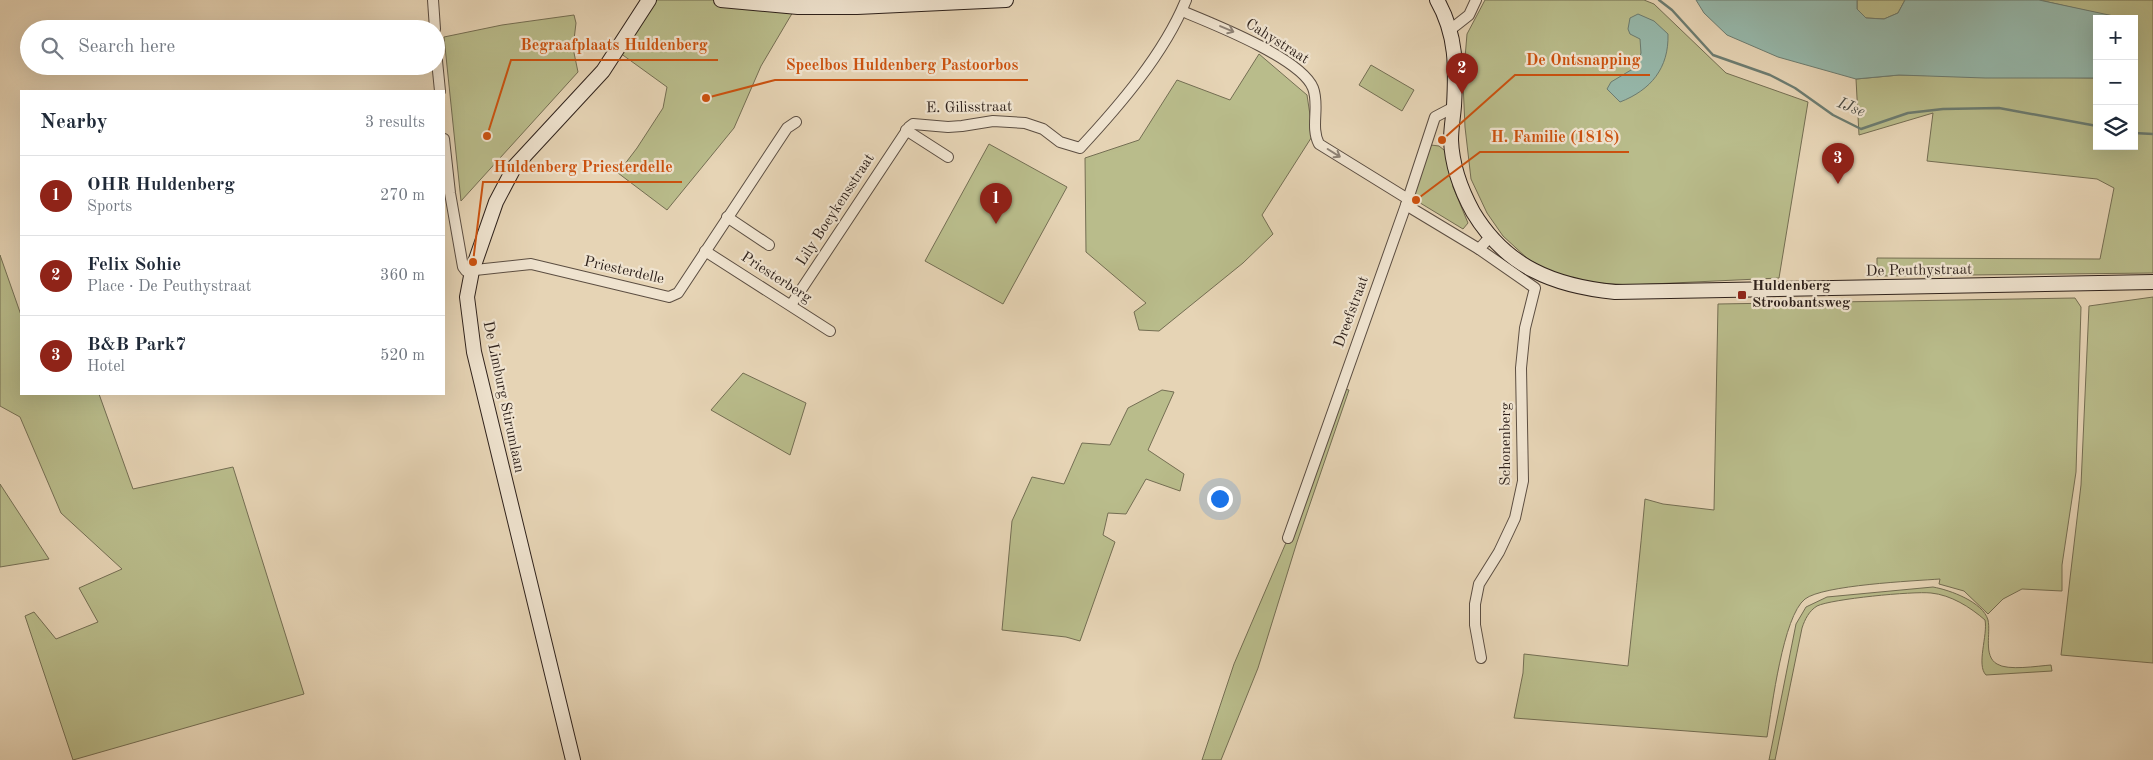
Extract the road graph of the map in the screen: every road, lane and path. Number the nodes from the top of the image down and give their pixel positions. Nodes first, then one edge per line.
1 (433, 0) edge
2 (649, 0) edge
3 (721, 0) edge
4 (1006, 0) edge
5 (1186, 0) edge
6 (1437, 0) edge
7 (1476, 0) edge
8 (1182, 11) junction
9 (434, 20) edge
10 (1450, 30) junction
11 (438, 75) edge
12 (440, 90) edge
13 (1454, 107) junction
14 (796, 122) dead end
15 (908, 129) junction
16 (445, 148) edge
17 (948, 157) dead end
18 (1407, 202) junction
19 (728, 217) junction
20 (1490, 237) junction
21 (769, 245) dead end
22 (1479, 249) junction
23 (705, 251) junction
24 (472, 271) junction
25 (2153, 282) edge
26 (791, 305) junction
27 (830, 331) dead end
28 (1288, 538) dead end
29 (1481, 658) dead end
30 (573, 760) edge

1 - 9 street
2 - 24 street, De Limburg Stirumlaan
3 - 4 street
5 - 8 street, E. Gilisstraat
6 - 10 street, De Peuthystraat
7 - 10 street
8 - 15 street, E. Gilisstraat
8 -> 18 street, Cahystraat
10 - 13 street, De Peuthystraat
11 - 12 street
13 - 18 street, Dreefstraat
13 - 20 street, De Peuthystraat
14 - 19 street, Priesterdelle
15 - 17 street
15 - 26 street, Lily Boeykensstraat
16 - 24 street
18 - 22 street
18 - 28 street, Dreefstraat
19 - 21 street
19 - 23 street, Priesterdelle
20 - 22 street
20 - 25 street, De Peuthystraat
22 - 29 street, Schonenberg
23 - 24 street, Priesterdelle
23 - 26 street, Priesterberg
24 - 30 street, De Limburg Stirumlaan
26 - 27 street, Priesterberg

